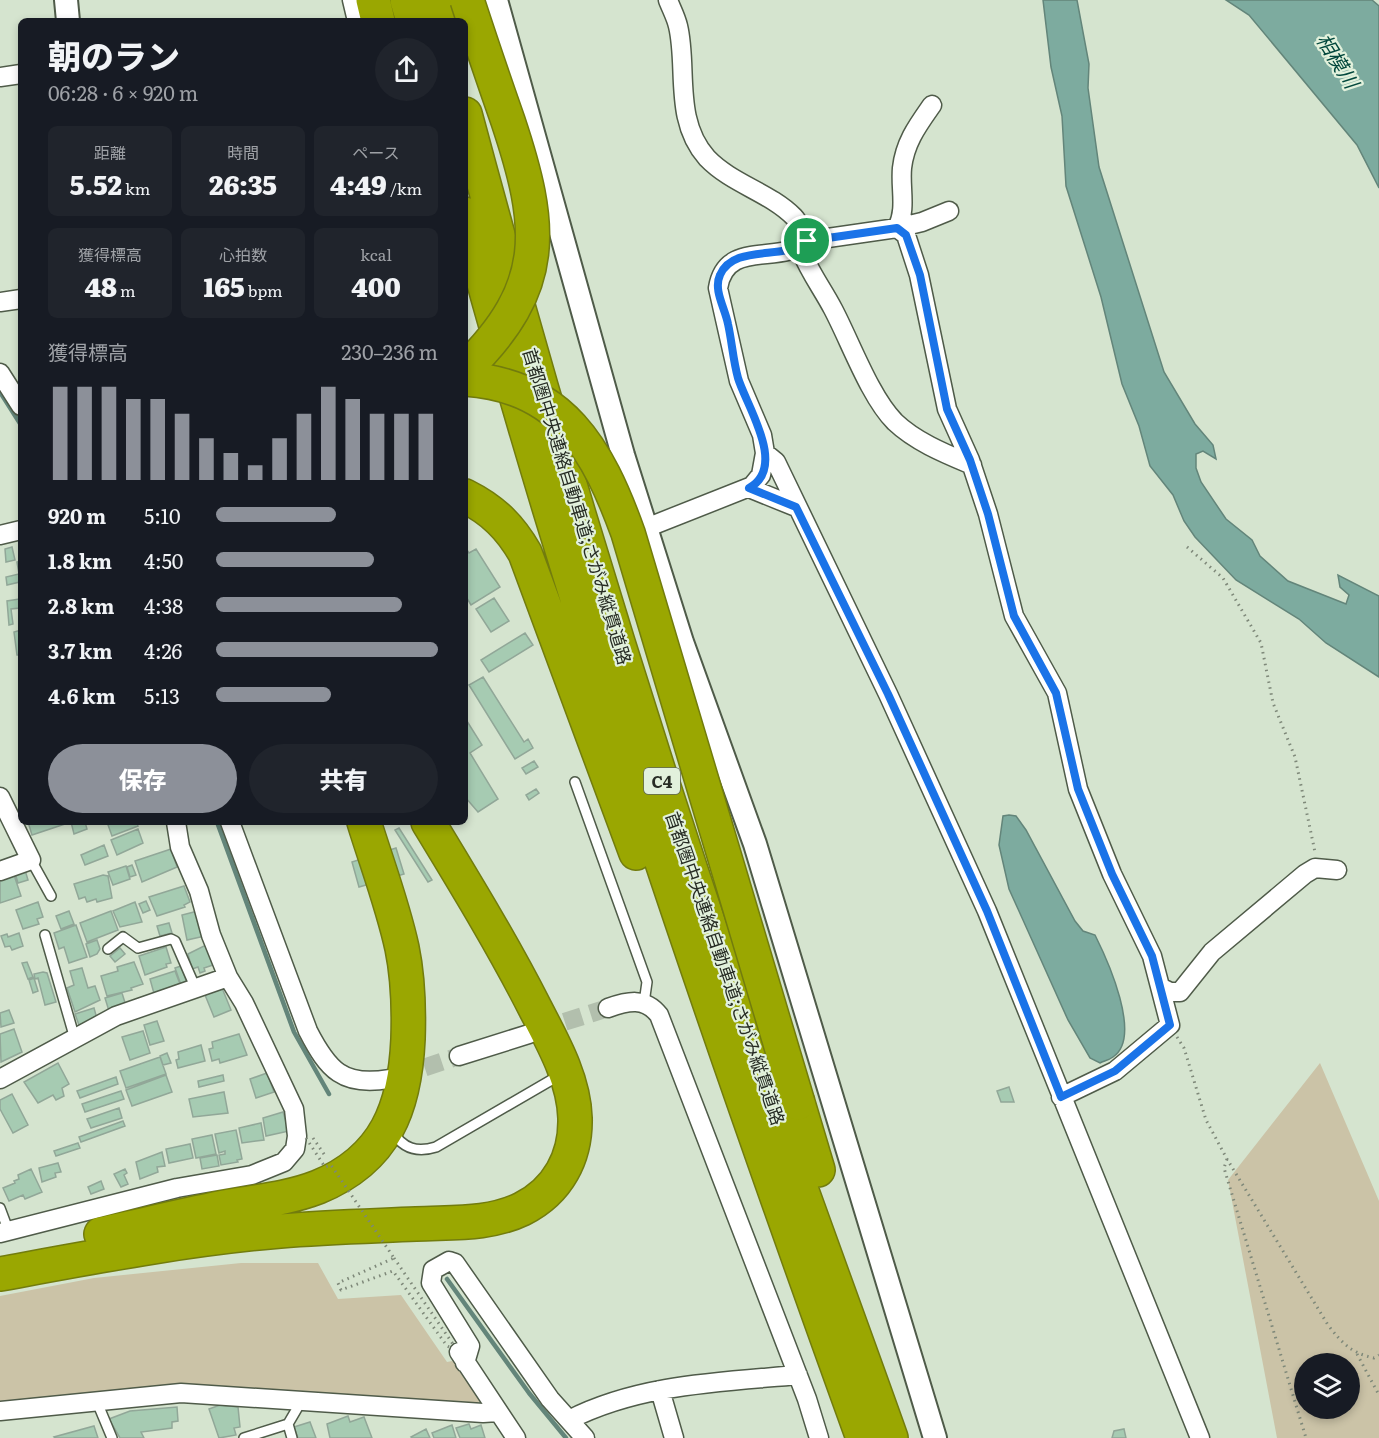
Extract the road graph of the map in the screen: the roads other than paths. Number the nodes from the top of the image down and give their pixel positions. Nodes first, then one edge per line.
1 (66, 0) edge
2 (352, 0) edge
3 (373, 0) edge
4 (407, 0) edge
5 (434, 0) edge
6 (467, 0) edge
7 (496, 0) edge
8 (668, 0) edge
9 (68, 18) edge
10 (356, 18) edge
11 (377, 18) edge
12 (412, 18) edge
13 (439, 18) edge
14 (18, 75) edge
15 (0, 77) edge
16 (932, 105) dead end
17 (468, 125) edge
18 (949, 211) dead end
19 (468, 224) edge
20 (897, 228) junction
21 (803, 244) junction
22 (18, 299) edge
23 (0, 302) edge
24 (468, 366) edge
25 (0, 373) edge
26 (468, 380) edge
27 (18, 401) edge
28 (765, 453) junction
29 (972, 465) junction
30 (749, 488) junction
31 (468, 498) edge
32 (796, 507) junction
33 (646, 528) junction
34 (18, 531) edge
35 (0, 535) edge
36 (575, 782) dead end
37 (0, 797) edge
38 (164, 825) edge
39 (176, 825) edge
40 (231, 825) edge
41 (365, 825) edge
42 (430, 825) edge
43 (180, 847) junction
44 (32, 860) junction
45 (1337, 870) dead end
46 (0, 871) edge
47 (51, 896) dead end
48 (45, 935) dead end
49 (108, 949) dead end
50 (228, 978) junction
51 (1162, 988) junction
52 (196, 989) junction
53 (644, 1003) junction
54 (608, 1008) tunnel mouth
55 (529, 1034) tunnel mouth
56 (75, 1039) junction
57 (459, 1056) tunnel mouth
58 (565, 1072) junction
59 (0, 1079) edge
60 (389, 1079) tunnel mouth
61 (1061, 1097) junction
62 (389, 1127) junction
63 (759, 1148) junction
64 (0, 1208) edge
65 (3, 1240) edge
66 (0, 1274) edge
67 (798, 1375) junction
68 (660, 1390) junction
69 (302, 1400) junction
70 (97, 1402) junction
71 (0, 1411) edge
72 (498, 1412) junction
73 (569, 1420) junction
74 (288, 1424) junction
75 (112, 1438) edge
76 (244, 1438) edge
77 (292, 1438) edge
78 (516, 1438) edge
79 (585, 1438) edge
80 (674, 1438) edge
81 (819, 1438) edge
82 (863, 1438) edge
83 (891, 1438) edge
84 (899, 1438) edge
85 (935, 1438) edge
86 (1200, 1438) edge

1 - 9 street
2 - 10 street
3 - 11 highway
4 - 12 highway
5 - 13 highway
6 - 24 highway, bridge
7 - 33 street
8 - 21 street
14 - 15 street
16 - 20 street
17 - 83 highway, 首都圏中央連絡自動車道;さがみ縦貫道路 / C4
18 - 20 street
19 - 63 highway, 首都圏中央連絡自動車道;さがみ縦貫道路 / C4
20 - 21 street
20 - 29 street
21 - 28 street
21 - 29 street
22 - 23 street
25 - 27 street
26 - 84 highway, bridge
28 - 30 street
28 - 32 street
29 - 51 street
30 - 32 street
30 - 33 street
31 - 63 highway
32 - 61 street
33 - 85 street
34 - 35 street
36 - 53 lane
37 - 44 street
38 - 43 street
39 - 43 street
40 - 60 street
41 - 62 highway
42 - 58 highway
43 - 50 street
44 - 46 street
44 - 47 lane
45 - 51 street
48 - 56 lane
49 - 52 lane
50 - 52 street
50 - 65 street
51 - 61 street
52 - 56 street
53 - 54 street
53 - 67 street
55 - 57 street
56 - 59 street
58 - 62 lane
58 - 66 highway
61 - 86 street
62 - 65 highway
63 - 82 highway, 首都圏中央連絡自動車道;さがみ縦貫道路 / C4
64 - 65 lane
67 - 68 street
67 - 81 street
68 - 73 street
68 - 80 street
69 - 70 street
69 - 72 street
69 - 74 lane
70 - 71 street
70 - 75 lane
72 - 73 street
72 - 78 street
73 - 79 street
74 - 76 lane
74 - 77 lane

